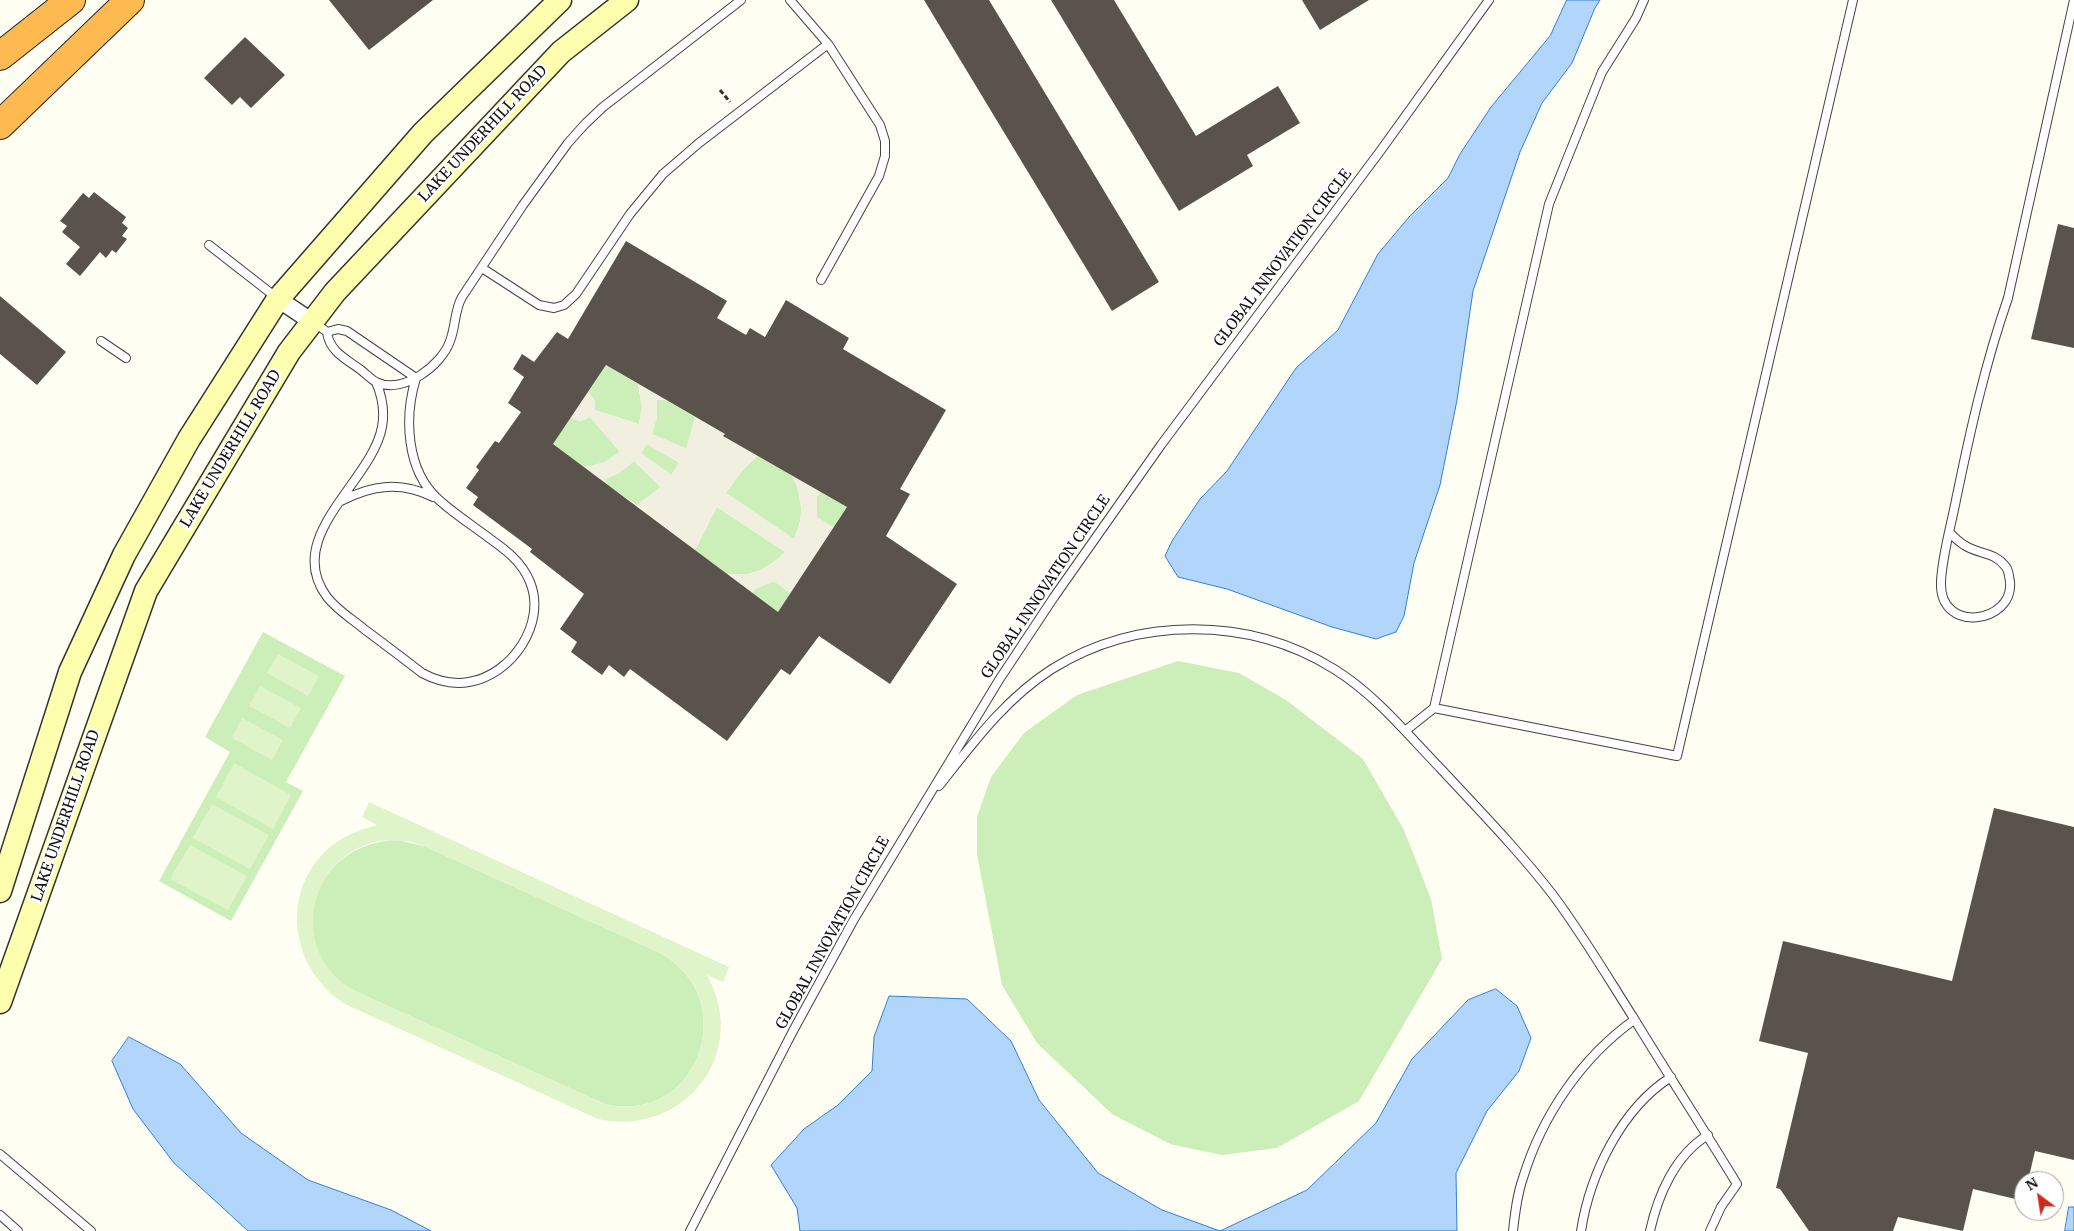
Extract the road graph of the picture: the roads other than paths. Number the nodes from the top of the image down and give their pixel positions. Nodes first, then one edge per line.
1 (72, 0) edge
2 (130, 0) edge
3 (560, 0) edge
4 (627, 0) edge
5 (741, 0) edge
6 (790, 0) edge
7 (1489, 0) edge
8 (1644, 0) edge
9 (1852, 0) edge
10 (2074, 0) edge
11 (828, 44) junction
12 (0, 56) edge
13 (0, 125) edge
14 (209, 245) dead end
15 (482, 268) junction
16 (821, 280) dead end
17 (278, 299) junction
18 (319, 326) junction
19 (101, 341) dead end
20 (126, 358) dead end
21 (416, 378) junction
22 (376, 382) junction
23 (437, 499) junction
24 (339, 502) junction
25 (1950, 532) junction
26 (1434, 708) junction
27 (1404, 731) junction
28 (918, 812) junction
29 (0, 891) edge
30 (0, 1002) edge
31 (1634, 1020) junction
32 (1671, 1077) junction
33 (1708, 1136) junction
34 (0, 1154) edge
35 (0, 1215) edge
36 (18, 1231) edge
37 (91, 1231) edge
38 (690, 1231) edge
39 (1513, 1231) edge
40 (1581, 1231) edge
41 (1650, 1231) edge
42 (1710, 1231) edge

1 - 12 highway
2 - 13 highway
3 - 17 street
4 - 18 street, LAKE UNDERHILL ROAD
5 - 15 lane
6 - 11 lane
7 - 28 lane, GLOBAL INNOVATION CIRCLE
8 - 26 lane
9 - 26 lane
10 - 25 lane
11 - 15 lane
11 - 16 lane
14 - 17 lane
15 - 21 lane
17 - 18 street
17 - 29 street
18 - 21 lane
18 - 22 lane
18 - 30 street, LAKE UNDERHILL ROAD
19 - 20 lane
21 - 22 lane
21 - 23 lane
22 - 24 lane
23 - 24 lane
23 - 24 lane
25 - 25 lane
26 - 27 lane
27 - 28 lane
27 - 31 lane
28 - 38 lane, GLOBAL INNOVATION CIRCLE
31 - 32 lane
31 - 39 lane
32 - 33 lane
32 - 40 lane
33 - 41 lane
33 - 42 lane
34 - 37 lane
35 - 36 lane

